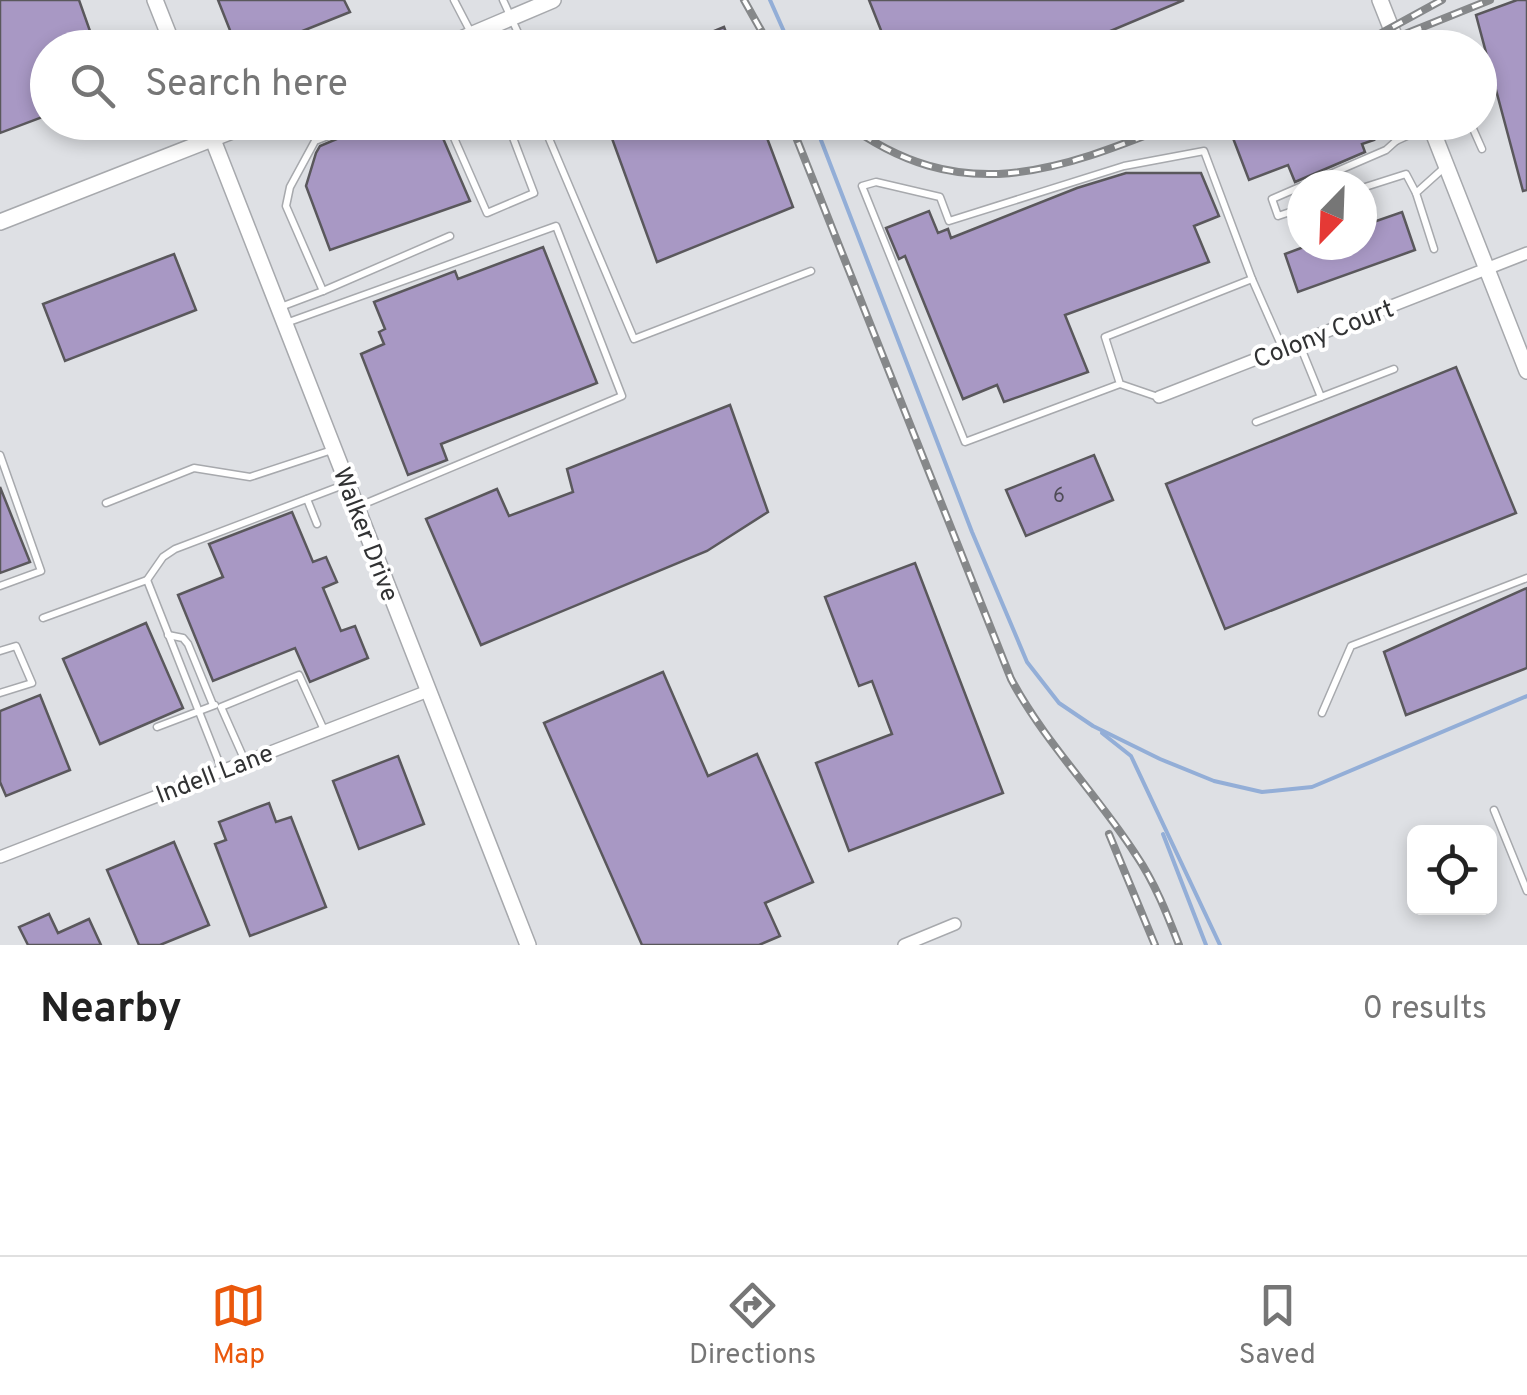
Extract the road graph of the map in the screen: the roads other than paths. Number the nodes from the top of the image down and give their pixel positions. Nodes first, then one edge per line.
1 (154, 0) edge
2 (454, 0) edge
3 (503, 0) edge
4 (553, 0) edge
5 (1380, 0) edge
6 (511, 17) junction
7 (166, 30) edge
8 (470, 30) edge
9 (492, 30) edge
10 (517, 30) edge
11 (1392, 30) edge
12 (210, 140) edge
13 (213, 140) edge
14 (318, 140) edge
15 (456, 140) edge
16 (515, 140) edge
17 (550, 140) edge
18 (1436, 140) edge
19 (1478, 140) edge
20 (1396, 141) edge
21 (1482, 149) dead end
22 (1446, 166) junction
23 (1340, 170) edge
24 (1377, 183) edge
25 (1416, 192) junction
26 (1287, 193) edge
27 (1287, 213) edge
28 (0, 222) edge
29 (450, 236) dead end
30 (1434, 249) dead end
31 (1527, 252) edge
32 (1488, 269) junction
33 (812, 271) dead end
34 (1252, 279) junction
35 (323, 291) junction
36 (278, 308) junction
37 (284, 324) junction
38 (1298, 342) junction
39 (1282, 348) junction
40 (1394, 369) dead end
41 (1527, 371) edge
42 (1120, 384) junction
43 (1159, 397) joint
44 (1321, 397) junction
45 (1256, 422) dead end
46 (334, 450) junction
47 (0, 454) edge
48 (347, 484) junction
49 (307, 499) junction
50 (106, 502) dead end
51 (356, 508) junction
52 (317, 524) dead end
53 (1527, 578) edge
54 (147, 580) junction
55 (0, 586) edge
56 (43, 618) dead end
57 (168, 635) junction
58 (0, 651) edge
59 (428, 691) junction
60 (0, 692) edge
61 (217, 706) junction
62 (198, 710) junction
63 (1322, 713) dead end
64 (157, 727) dead end
65 (324, 730) junction
66 (245, 761) junction
67 (222, 770) junction
68 (1494, 810) dead end
69 (0, 857) edge
70 (1527, 891) edge
71 (955, 924) dead end
72 (528, 945) edge
73 (904, 945) edge

1 - 7 street
2 - 8 lane
3 - 6 lane
4 - 6 street
5 - 11 street
6 - 9 street
6 - 10 lane
12 - 28 street
13 - 36 street, Walker Drive
14 - 35 lane
15 - 16 lane
17 - 33 lane
18 - 22 street
19 - 21 lane
20 - 23 lane
22 - 25 lane
22 - 32 street
24 - 25 lane
25 - 30 lane
26 - 27 lane
29 - 35 lane
31 - 32 street, Colony Court
32 - 38 street, Colony Court
32 - 41 street
34 - 39 lane
34 - 42 lane
34 - 42 lane
35 - 36 lane
36 - 37 street, Walker Drive
37 - 46 street, Walker Drive
37 - 51 lane
38 - 39 street, Colony Court
38 - 44 lane
39 - 43 street, Colony Court
40 - 44 lane
42 - 43 lane
44 - 45 lane
46 - 48 street, Walker Drive
46 - 50 lane
47 - 55 lane
48 - 49 lane
48 - 51 street, Walker Drive
49 - 52 lane
49 - 54 lane
51 - 59 street, Walker Drive
53 - 63 lane
54 - 56 lane
54 - 57 lane
57 - 61 lane
57 - 62 lane
58 - 60 lane
59 - 65 street, Indell Lane
59 - 72 street, Walker Drive
61 - 62 lane
61 - 65 lane
61 - 66 lane
62 - 64 lane
62 - 67 lane
65 - 66 street, Indell Lane
66 - 67 street, Indell Lane
67 - 69 street, Indell Lane
68 - 70 lane
71 - 73 street

